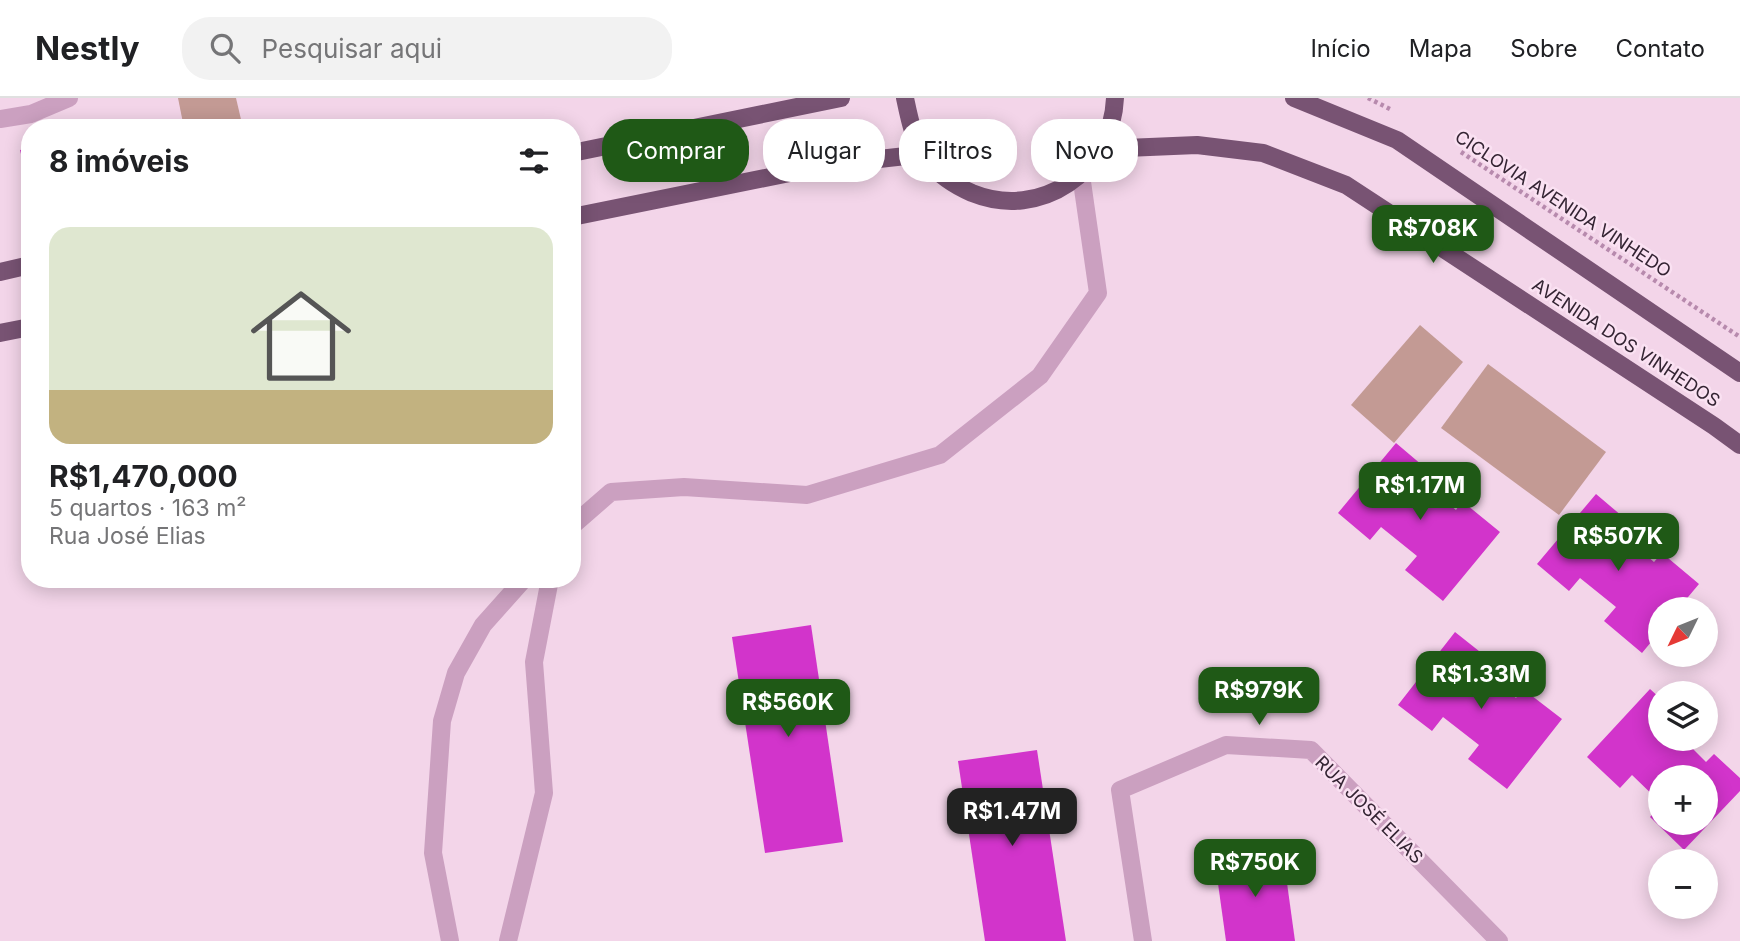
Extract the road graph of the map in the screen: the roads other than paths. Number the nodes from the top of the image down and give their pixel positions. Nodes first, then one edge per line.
1 (69, 98) edge
2 (841, 98) edge
3 (905, 98) edge
4 (1115, 98) edge
5 (1294, 98) edge
6 (0, 119) edge
7 (909, 119) edge
8 (1114, 119) edge
9 (1138, 147) edge
10 (581, 151) edge
11 (899, 157) edge
12 (950, 182) edge
13 (1070, 182) edge
14 (1082, 182) edge
15 (581, 215) edge
16 (21, 267) edge
17 (0, 272) edge
18 (21, 329) edge
19 (0, 333) edge
20 (1740, 373) edge
21 (1740, 445) edge
22 (581, 518) edge
23 (516, 588) edge
24 (548, 588) edge
25 (450, 941) edge
26 (508, 941) edge
27 (1143, 941) edge
28 (1499, 941) edge

1 - 6 street
2 - 10 main road
3 - 7 main road
4 - 8 main road
5 - 20 main road, AVENIDA DOS VINHEDOS
9 - 21 main road, AVENIDA DOS VINHEDOS
11 - 15 main road
12 - 13 main road
14 - 22 street
16 - 17 main road
18 - 19 main road
23 - 25 street
24 - 26 street
27 - 28 street, RUA JOSÉ ELIAS

